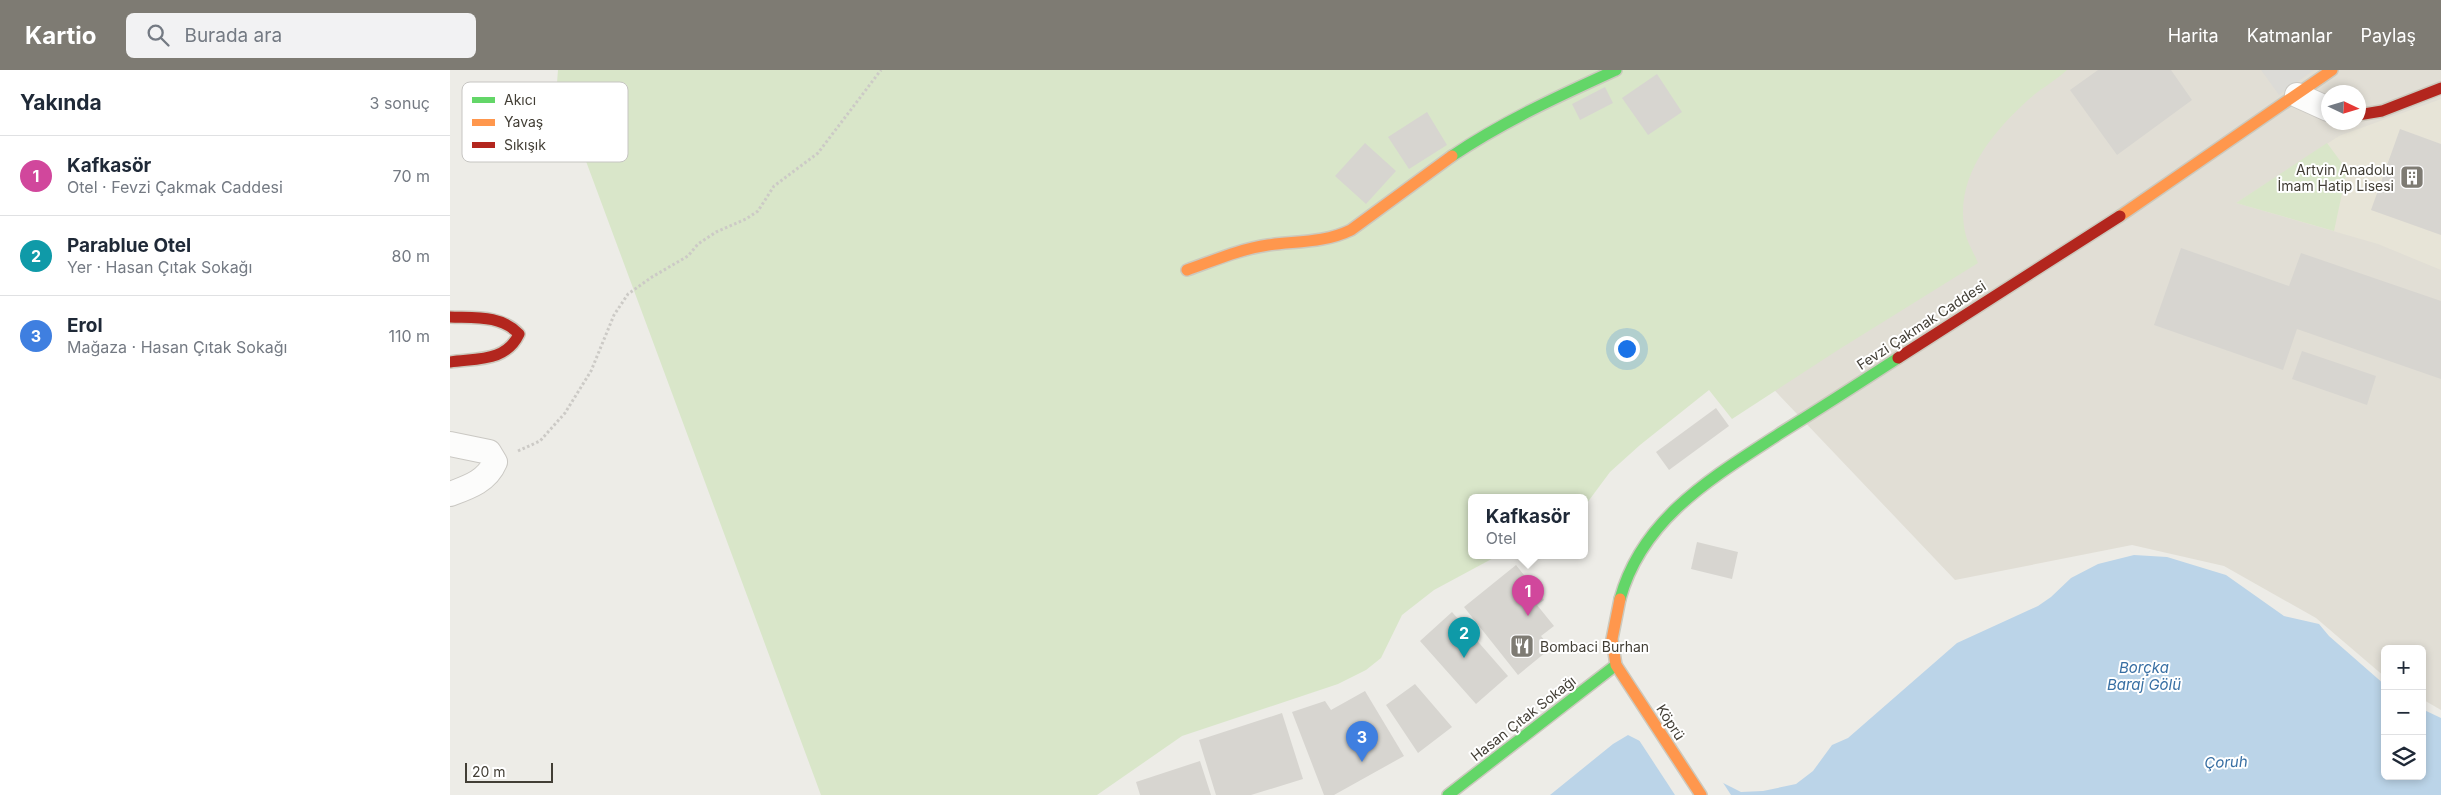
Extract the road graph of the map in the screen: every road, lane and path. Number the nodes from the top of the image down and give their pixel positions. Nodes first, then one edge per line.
1 (881, 70) edge
2 (1616, 70) edge
3 (2332, 70) edge
4 (2441, 88) edge
5 (2296, 95) junction
6 (2321, 105) edge
7 (2366, 114) edge
8 (1187, 270) dead end
9 (450, 317) edge
10 (450, 362) edge
11 (450, 444) edge
12 (495, 462) junction
13 (450, 494) edge
14 (1616, 665) junction
15 (1448, 795) edge
16 (1701, 795) edge

1 - 12 path
2 - 8 main road
3 - 5 main road, Fevzi Çakmak Caddesi
4 - 7 main road
5 - 6 street
5 - 14 main road, Fevzi Çakmak Caddesi
9 - 10 main road
11 - 12 street
12 - 13 street
14 - 15 main road, Hasan Çıtak Sokağı
14 - 16 main road, Köprü

